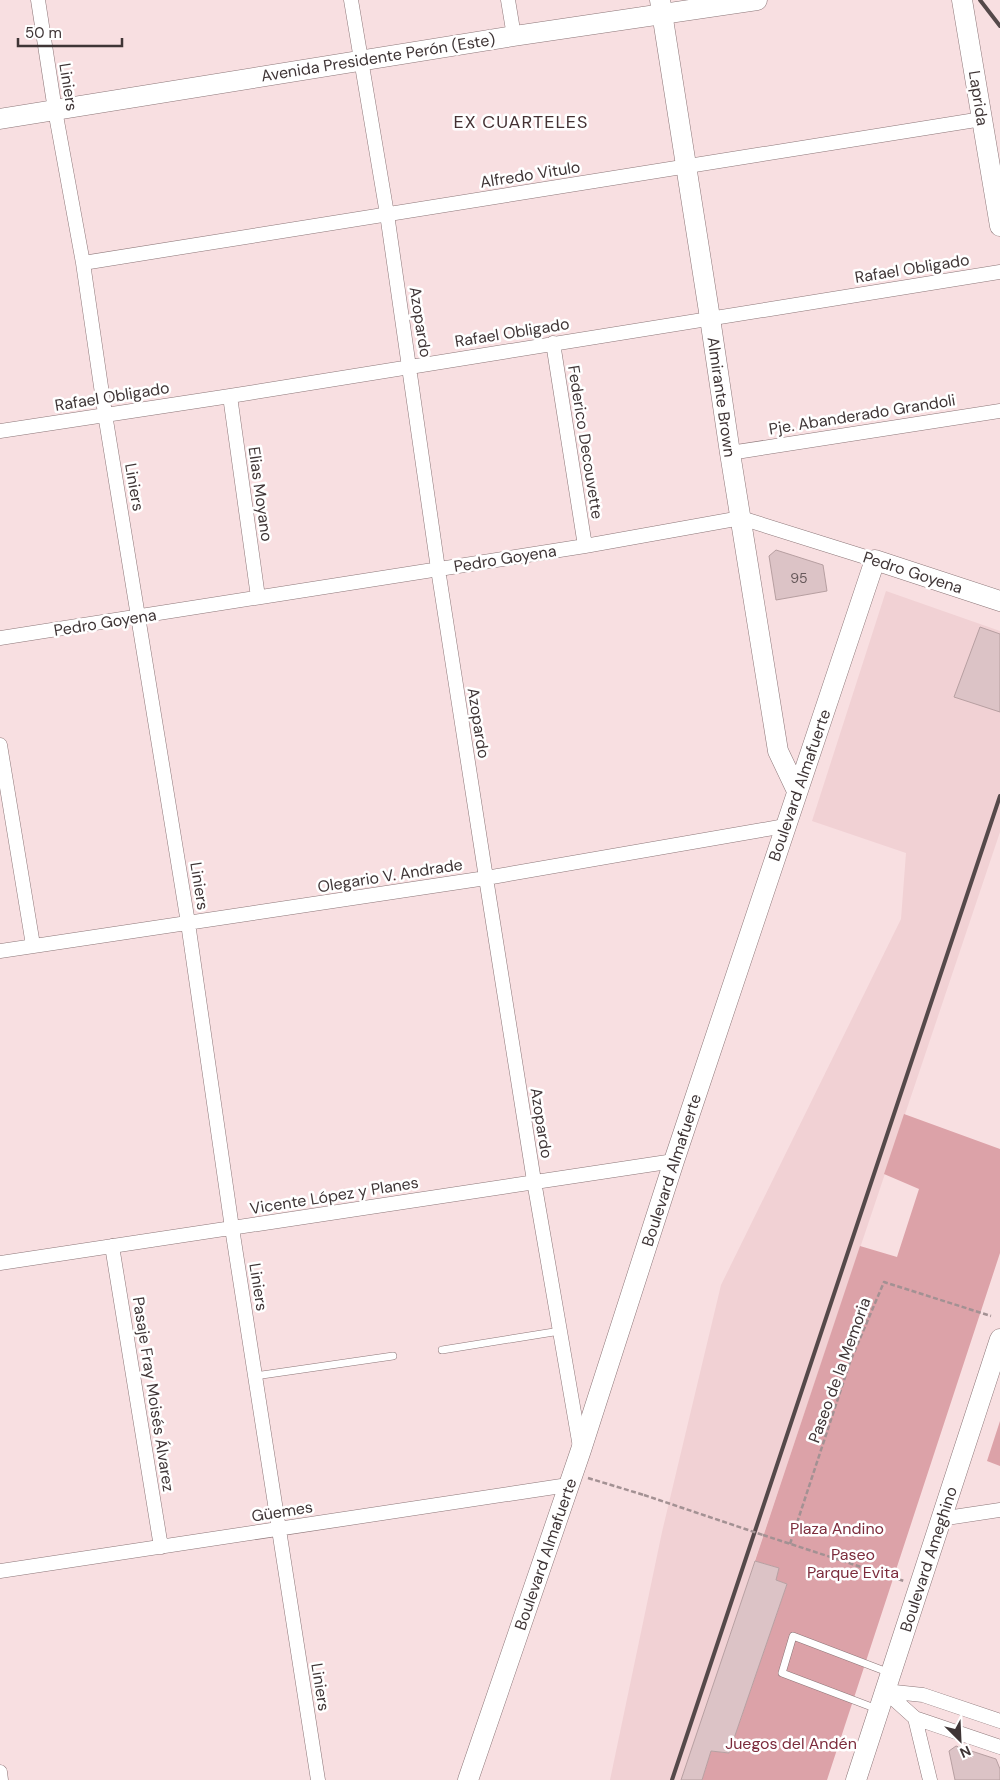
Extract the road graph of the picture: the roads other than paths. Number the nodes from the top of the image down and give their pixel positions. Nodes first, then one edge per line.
1 (38, 0) edge
2 (351, 0) edge
3 (508, 0) edge
4 (757, 0) edge
5 (962, 0) edge
6 (661, 7) edge
7 (514, 36) junction
8 (360, 60) junction
9 (55, 110) junction
10 (0, 119) edge
11 (982, 119) junction
12 (685, 167) junction
13 (388, 214) junction
14 (1000, 226) edge
15 (82, 263) junction
16 (1000, 272) edge
17 (710, 318) junction
18 (553, 343) junction
19 (410, 367) junction
20 (230, 396) junction
21 (1000, 411) edge
22 (105, 414) junction
23 (0, 431) edge
24 (730, 453) junction
25 (741, 518) junction
26 (585, 546) junction
27 (875, 560) junction
28 (438, 569) junction
29 (258, 597) junction
30 (1000, 601) edge
31 (139, 616) junction
32 (0, 638) edge
33 (0, 745) edge
34 (797, 791) junction
35 (785, 826) junction
36 (486, 878) junction
37 (188, 923) junction
38 (33, 945) junction
39 (0, 951) edge
40 (674, 1160) junction
41 (534, 1181) junction
42 (232, 1228) junction
43 (112, 1246) junction
44 (0, 1263) edge
45 (560, 1331) junction
46 (1000, 1339) edge
47 (442, 1350) dead end
48 (393, 1356) dead end
49 (255, 1376) junction
50 (581, 1450) junction
51 (570, 1479) junction
52 (1000, 1510) edge
53 (940, 1519) junction
54 (280, 1529) junction
55 (161, 1547) junction
56 (0, 1572) edge
57 (885, 1692) junction
58 (915, 1718) junction
59 (1000, 1721) edge
60 (1000, 1747) edge
61 (0, 1772) edge
62 (1, 1780) edge
63 (318, 1780) edge
64 (468, 1780) edge
65 (856, 1780) edge
66 (930, 1780) edge

1 - 9 street, Liniers
2 - 8 street, Azopardo
3 - 7 street
4 - 6 main road, Avenida Presidente Perón (Este)
5 - 11 main road, Laprida
6 - 7 main road, Avenida Presidente Perón (Este)
6 - 12 main road, Almirante Brown
7 - 8 main road, Avenida Presidente Perón (Este)
8 - 9 main road, Avenida Presidente Perón (Este)
8 - 13 street, Azopardo
9 - 10 main road, Avenida Presidente Perón (Este)
9 - 15 street, Liniers
11 - 12 street, Alfredo Vitulo
11 - 14 main road, Laprida
12 - 13 street, Alfredo Vitulo
12 - 17 main road, Almirante Brown
13 - 15 street, Alfredo Vitulo
13 - 19 street, Azopardo
15 - 22 street, Liniers
16 - 17 street, Rafael Obligado
17 - 18 street, Rafael Obligado
17 - 24 main road, Almirante Brown
18 - 19 street, Rafael Obligado
18 - 26 street, Federico Decouvette
19 - 20 street, Rafael Obligado
19 - 28 street, Azopardo
20 - 22 street, Rafael Obligado
20 - 29 street, Elias Moyano
21 - 24 street, Pje. Abanderado Grandoli
22 - 23 street, Rafael Obligado
22 - 31 street, Liniers
24 - 25 main road, Almirante Brown
25 - 26 street, Pedro Goyena
25 - 27 street, Pedro Goyena
25 - 34 main road, Almirante Brown
26 - 28 street, Pedro Goyena
27 - 30 main road, Pedro Goyena
27 - 34 main road, Boulevard Almafuerte
28 - 29 street, Pedro Goyena
28 - 36 street, Azopardo
29 - 31 street, Pedro Goyena
31 - 32 street, Pedro Goyena
31 - 37 street, Liniers
33 - 38 street
34 - 35 main road, Boulevard Almafuerte
35 - 36 street, Olegario V. Andrade
35 - 40 main road, Boulevard Almafuerte
36 - 37 street, Olegario V. Andrade
36 - 41 street, Azopardo
37 - 38 street, Olegario V. Andrade
37 - 42 street, Liniers
38 - 39 street, Olegario V. Andrade
40 - 41 street, Vicente López y Planes
40 - 50 main road, Boulevard Almafuerte
41 - 42 street, Vicente López y Planes
41 - 45 street, Azopardo
42 - 43 street, Vicente López y Planes
42 - 49 street, Liniers
43 - 44 street, Vicente López y Planes
43 - 55 street, Pasaje Fray Moisés Álvarez
45 - 47 lane
45 - 50 street, Azopardo
46 - 53 main road, Boulevard Ameghino
48 - 49 lane
49 - 54 street, Liniers
50 - 51 main road, Boulevard Almafuerte
51 - 54 street, Güemes
51 - 64 main road, Boulevard Almafuerte
52 - 53 street
53 - 57 main road, Boulevard Ameghino
54 - 55 street, Güemes
54 - 63 street, Liniers
55 - 56 street, Güemes
57 - 57 lane
57 - 58 street
57 - 59 street
57 - 65 main road, Boulevard Ameghino
58 - 60 street
58 - 66 street
61 - 62 street

